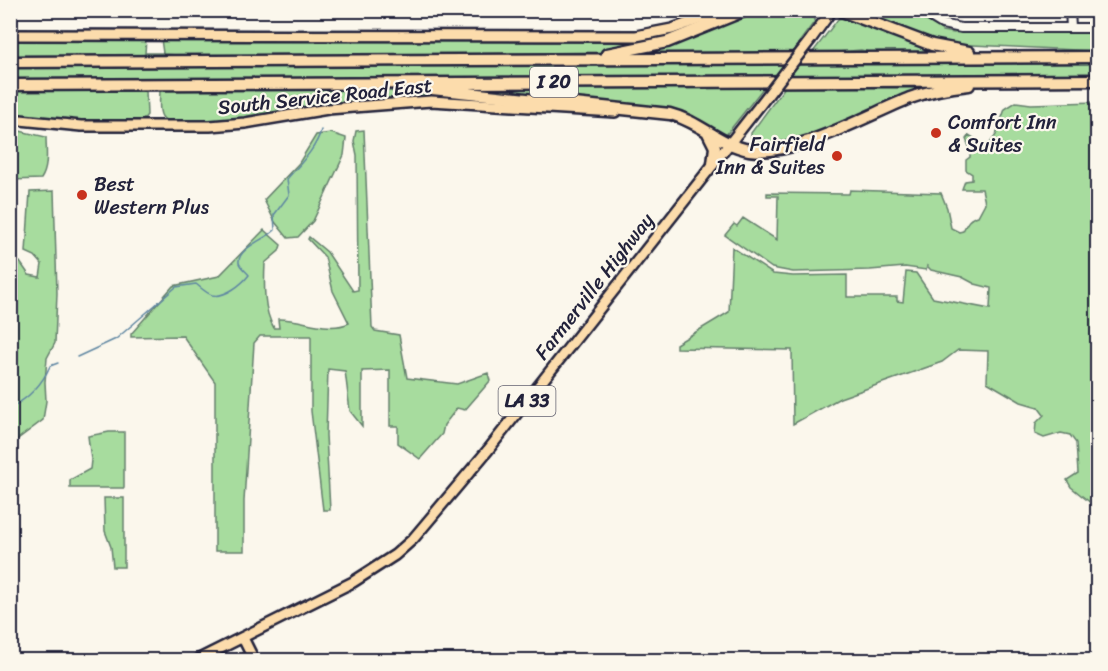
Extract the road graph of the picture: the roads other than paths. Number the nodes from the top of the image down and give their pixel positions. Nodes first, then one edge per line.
1 (725, 10) edge
2 (746, 10) edge
3 (832, 10) edge
4 (839, 10) edge
5 (858, 10) edge
6 (919, 10) edge
7 (1070, 10) edge
8 (876, 24) junction
9 (1071, 28) junction
10 (1098, 28) edge
11 (10, 35) edge
12 (1098, 57) edge
13 (1059, 58) junction
14 (583, 59) junction
15 (10, 62) edge
16 (1001, 79) junction
17 (1098, 80) edge
18 (381, 84) junction
19 (10, 85) edge
20 (642, 111) junction
21 (10, 119) edge
22 (706, 130) junction
23 (730, 145) junction
24 (713, 165) junction
25 (243, 638) junction
26 (197, 660) edge
27 (254, 660) edge

1 - 11 main road
2 - 14 highway
3 - 23 main road, Farmerville Highway / LA 33, bridge
4 - 8 highway
5 - 8 highway
6 - 9 street
7 - 9 street
8 - 13 highway
9 - 10 street
12 - 13 highway, I 20
13 - 14 highway, I 20
14 - 15 highway, I 20
16 - 17 highway, I 20
16 - 18 highway, I 20
16 - 23 highway
18 - 19 highway, I 20
18 - 20 highway
20 - 21 main road, South Service Road East
20 - 22 highway
22 - 23 highway
22 - 24 highway
23 - 24 main road, Farmerville Highway / LA 33
24 - 25 main road, Farmerville Highway / LA 33
25 - 26 main road, Farmerville Highway
25 - 27 main road

